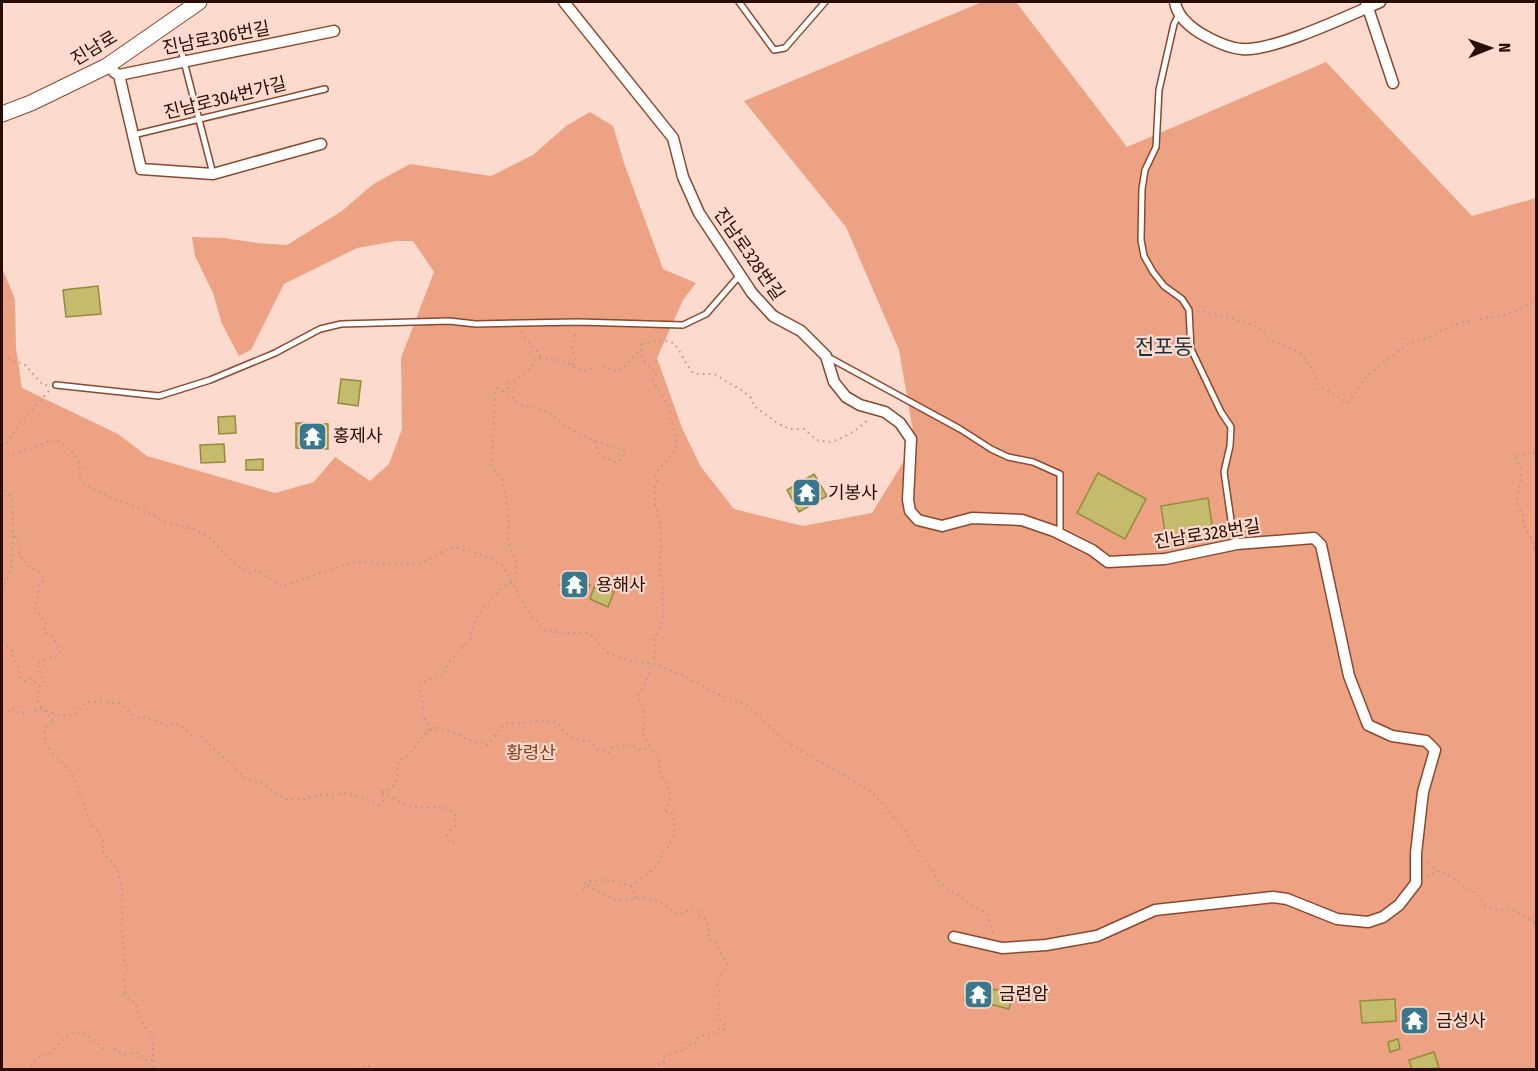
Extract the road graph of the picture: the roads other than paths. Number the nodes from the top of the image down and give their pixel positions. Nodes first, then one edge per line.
1 (198, 2) edge
2 (564, 2) edge
3 (739, 2) edge
4 (825, 2) edge
5 (1175, 2) edge
6 (1380, 2) edge
7 (1367, 4) edge
8 (1180, 12) junction
9 (334, 31) dead end
10 (179, 42) dead end
11 (183, 62) junction
12 (113, 71) junction
13 (1393, 83) dead end
14 (325, 89) dead end
15 (2, 114) edge
16 (200, 121) junction
17 (133, 135) junction
18 (321, 144) dead end
19 (213, 174) junction
20 (740, 276) junction
21 (826, 356) junction
22 (56, 384) road end
23 (1060, 534) junction
24 (1237, 544) junction
25 (954, 937) dead end

1 - 12 main road, 진남로
2 - 20 street, 진남로328번길
3 - 4 lane
5 - 8 street
6 - 7 street
7 - 8 street
7 - 13 street
8 - 24 lane
9 - 11 street, 진남로306번길
10 - 11 lane
11 - 12 street, 진남로306번길
11 - 16 lane
12 - 15 main road, 진남로
12 - 17 street
14 - 16 lane, 진남로304번가길
16 - 17 lane, 진남로304번가길
16 - 19 lane
17 - 19 street
18 - 19 street
20 - 21 street, 진남로328번길
20 - 22 lane
21 - 23 lane
21 - 23 street, 진남로328번길
23 - 24 street, 진남로328번길
24 - 25 street, 진남로328번길

